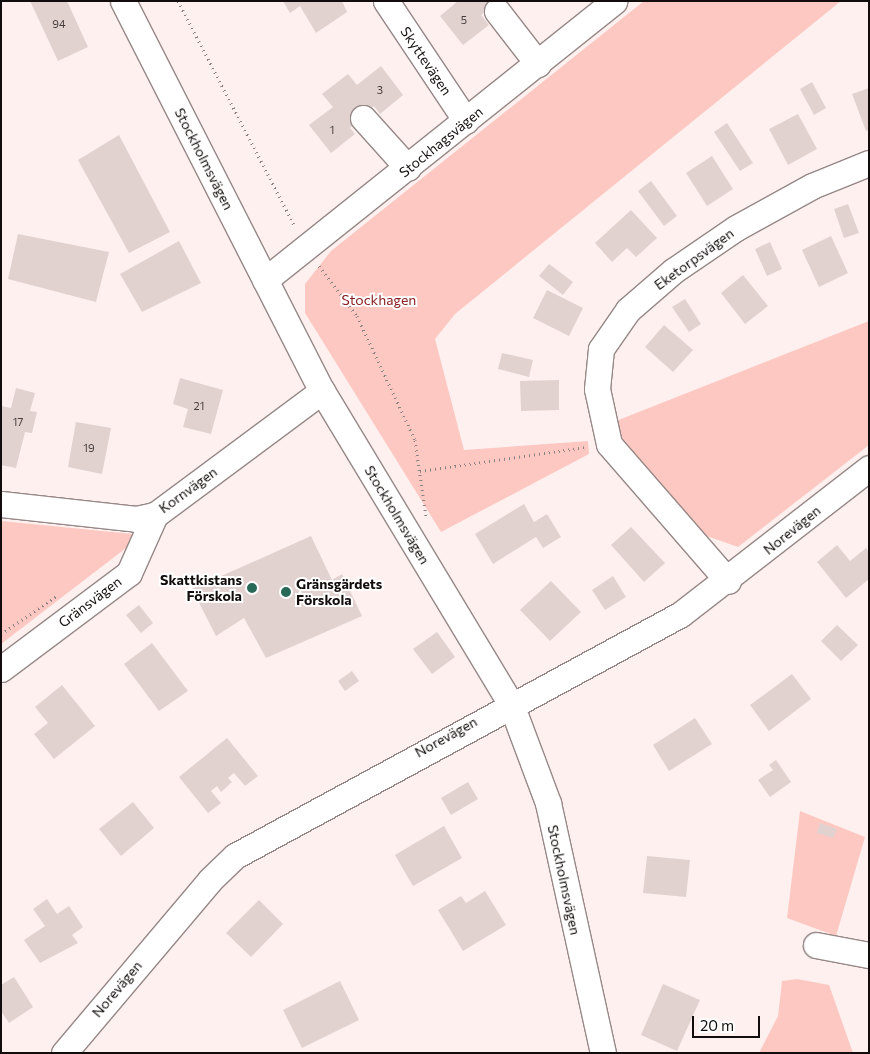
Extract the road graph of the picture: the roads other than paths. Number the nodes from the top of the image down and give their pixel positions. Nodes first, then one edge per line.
1 (123, 1) edge
2 (386, 1) edge
3 (614, 1) edge
4 (497, 11) dead end
5 (538, 64) junction
6 (363, 118) dead end
7 (466, 121) junction
8 (869, 163) edge
9 (408, 168) junction
10 (265, 280) junction
11 (322, 391) junction
12 (869, 468) edge
13 (1, 504) edge
14 (155, 515) junction
15 (728, 581) junction
16 (1, 669) edge
17 (511, 704) junction
18 (816, 946) dead end
19 (869, 955) edge
20 (64, 1053) edge
21 (603, 1053) edge

1 - 10 street, Stockholmsvägen
2 - 7 street, Skyttevägen
3 - 5 street, Stockhagsvägen
4 - 5 street
5 - 7 street, Stockhagsvägen
6 - 9 street
7 - 9 street, Stockhagsvägen
8 - 15 street, Eketorpsvägen
9 - 10 street, Stockhagsvägen
10 - 11 street, Stockholmsvägen
11 - 14 street, Kornvägen
11 - 17 street, Stockholmsvägen
12 - 15 street, Norevägen
13 - 14 street, Kornvägen
14 - 16 street, Gränsvägen
15 - 17 street, Norevägen
17 - 20 street, Norevägen
17 - 21 street, Stockholmsvägen
18 - 19 street

